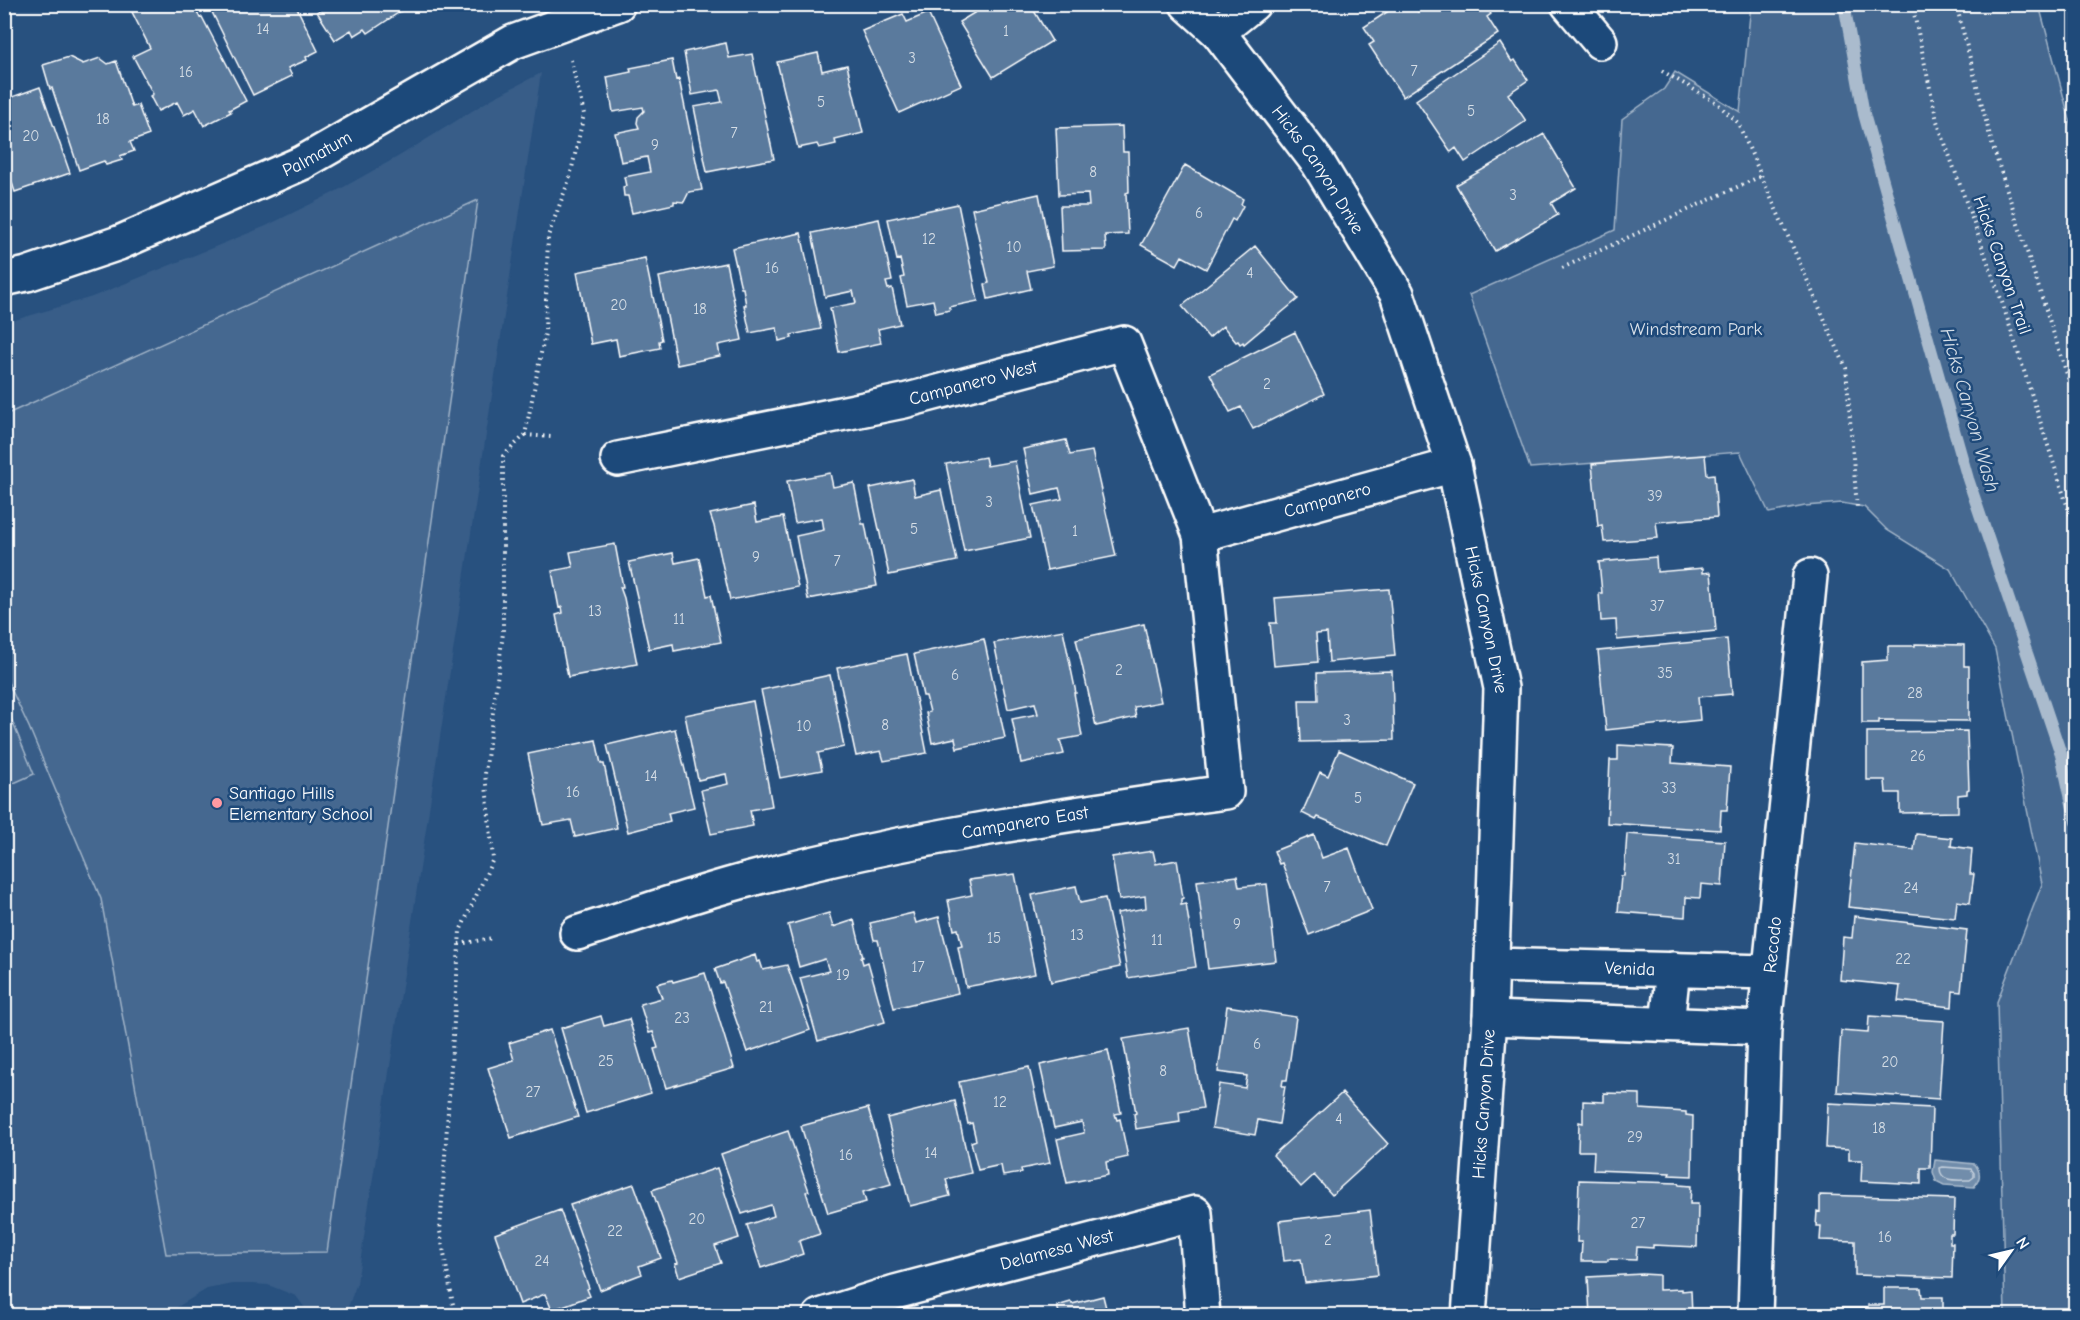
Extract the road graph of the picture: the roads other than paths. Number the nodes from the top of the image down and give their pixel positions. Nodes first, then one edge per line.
1 (618, 4) edge
2 (1186, 4) edge
3 (1253, 4) edge
4 (1568, 4) edge
5 (1218, 32) junction
6 (1600, 42) dead end
7 (4, 279) edge
8 (618, 459) dead end
9 (1454, 465) junction
10 (1200, 535) junction
11 (1810, 576) dead end
12 (577, 933) dead end
13 (1492, 965) junction
14 (1673, 969) junction
15 (1769, 972) junction
16 (1490, 1018) junction
17 (1667, 1024) junction
18 (1764, 1028) junction
19 (820, 1316) edge
20 (1203, 1316) edge
21 (1469, 1316) edge
22 (1755, 1316) edge

1 - 7 street, Palmatum
2 - 5 street, Hicks Canyon Drive
3 - 5 street
4 - 6 street
5 - 9 street, Hicks Canyon Drive
8 - 10 street, Campanero West
9 - 10 street, Campanero
9 - 13 street, Hicks Canyon Drive
10 - 12 street, Campanero East
11 - 15 street, Recodo
13 - 14 street, Venida
13 - 16 street, Hicks Canyon Drive
14 - 15 street, Venida
14 - 17 street
15 - 18 street, Recodo
16 - 17 street
16 - 21 street, Hicks Canyon Drive
17 - 18 street
18 - 22 street, Recodo
19 - 20 street, Delamesa West

